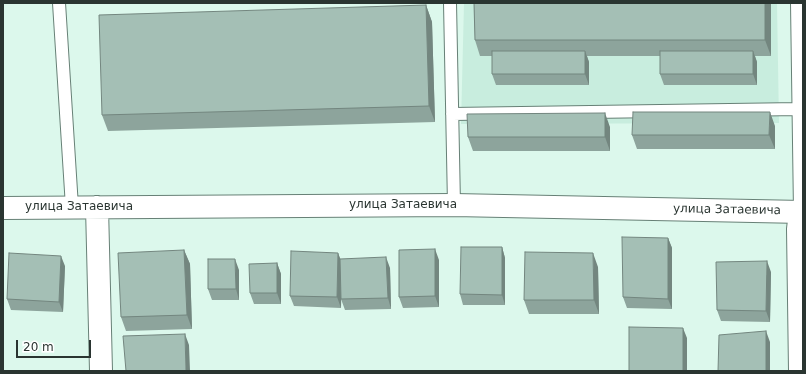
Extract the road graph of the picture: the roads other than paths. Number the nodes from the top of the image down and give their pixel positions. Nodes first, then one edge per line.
1 (59, 3) edge
2 (450, 3) edge
3 (797, 3) edge
4 (799, 109) junction
5 (452, 114) junction
6 (454, 205) junction
7 (72, 207) junction
8 (97, 207) junction
9 (3, 208) edge
10 (801, 212) edge
11 (101, 371) edge
12 (800, 371) edge

1 - 7 lane
2 - 5 lane
3 - 4 lane
4 - 5 lane
4 - 10 lane
5 - 6 lane
6 - 8 street, улица Затаевича
6 - 10 street, улица Затаевича
7 - 8 street, улица Затаевича
7 - 9 street, улица Затаевича
8 - 11 street
10 - 12 street

